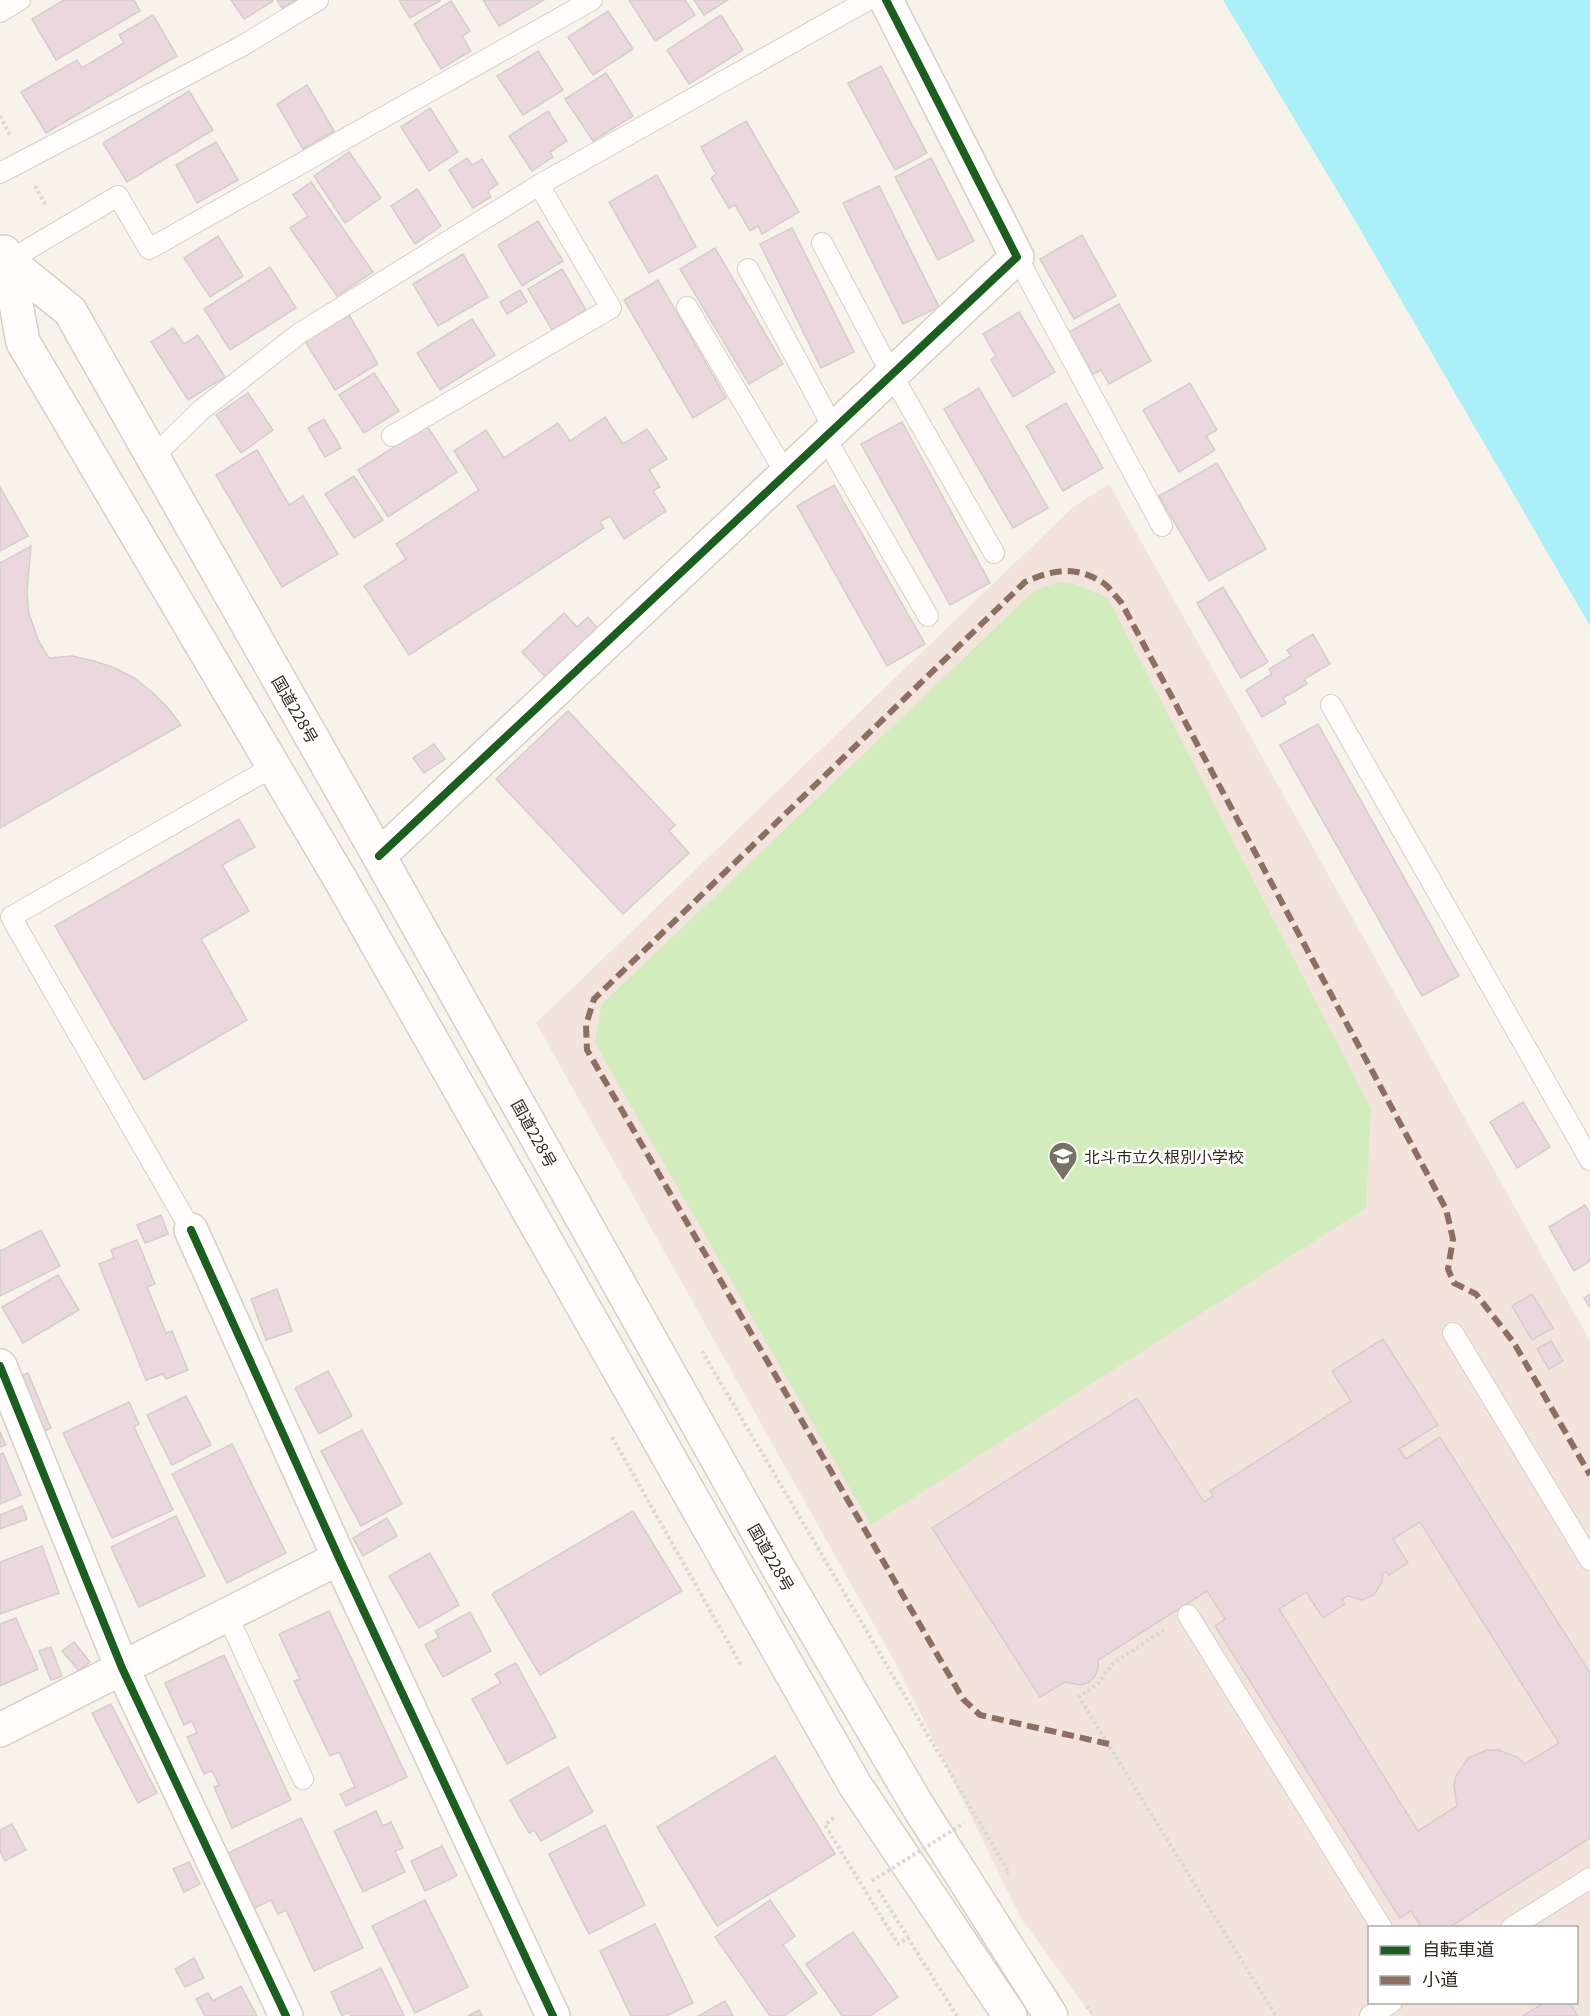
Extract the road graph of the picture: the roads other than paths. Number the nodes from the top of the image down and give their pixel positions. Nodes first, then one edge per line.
1 (20, 0) edge
2 (318, 0) edge
3 (592, 0) edge
4 (868, 0) edge
5 (886, 0) edge
6 (0, 12) edge
7 (0, 173) edge
8 (539, 185) junction
9 (822, 243) dead end
10 (4, 253) edge
11 (1017, 256) junction
12 (748, 269) dead end
13 (687, 307) dead end
14 (892, 375) junction
15 (830, 433) junction
16 (392, 436) dead end
17 (153, 457) junction
18 (786, 474) junction
19 (1162, 526) dead end
20 (994, 553) dead end
21 (928, 616) dead end
22 (1331, 705) dead end
23 (274, 766) junction
24 (380, 856) junction
25 (1590, 1160) edge
26 (191, 1230) joint
27 (1453, 1333) dead end
28 (0, 1366) edge
29 (339, 1558) junction
30 (1590, 1560) edge
31 (227, 1615) junction
32 (1188, 1615) road end
33 (122, 1668) junction
34 (0, 1730) edge
35 (303, 1779) dead end
36 (1590, 1878) edge
37 (1381, 1926) edge
38 (1514, 1926) edge
39 (1389, 2004) edge
40 (286, 2016) edge
41 (553, 2016) edge
42 (1010, 2016) edge
43 (1051, 2016) edge
44 (1370, 2016) edge

1 - 6 lane
2 - 7 lane
3 - 10 lane
4 - 8 lane
5 - 11 main road
8 - 16 lane
8 - 17 lane
9 - 14 lane
10 - 17 main road, 国道228号
10 - 23 main road
11 - 14 main road
11 - 19 lane
12 - 15 lane
13 - 18 lane
14 - 15 main road
14 - 20 lane
15 - 18 main road
15 - 21 lane
17 - 24 main road, 国道228号
18 - 24 main road
22 - 25 lane
23 - 26 lane
23 - 42 main road
24 - 43 main road, 国道228号
26 - 29 main road
27 - 30 lane
28 - 33 main road
29 - 31 main road
29 - 41 main road
31 - 33 main road
31 - 35 lane
32 - 37 lane
33 - 34 main road
33 - 40 main road
36 - 38 lane
39 - 44 lane

